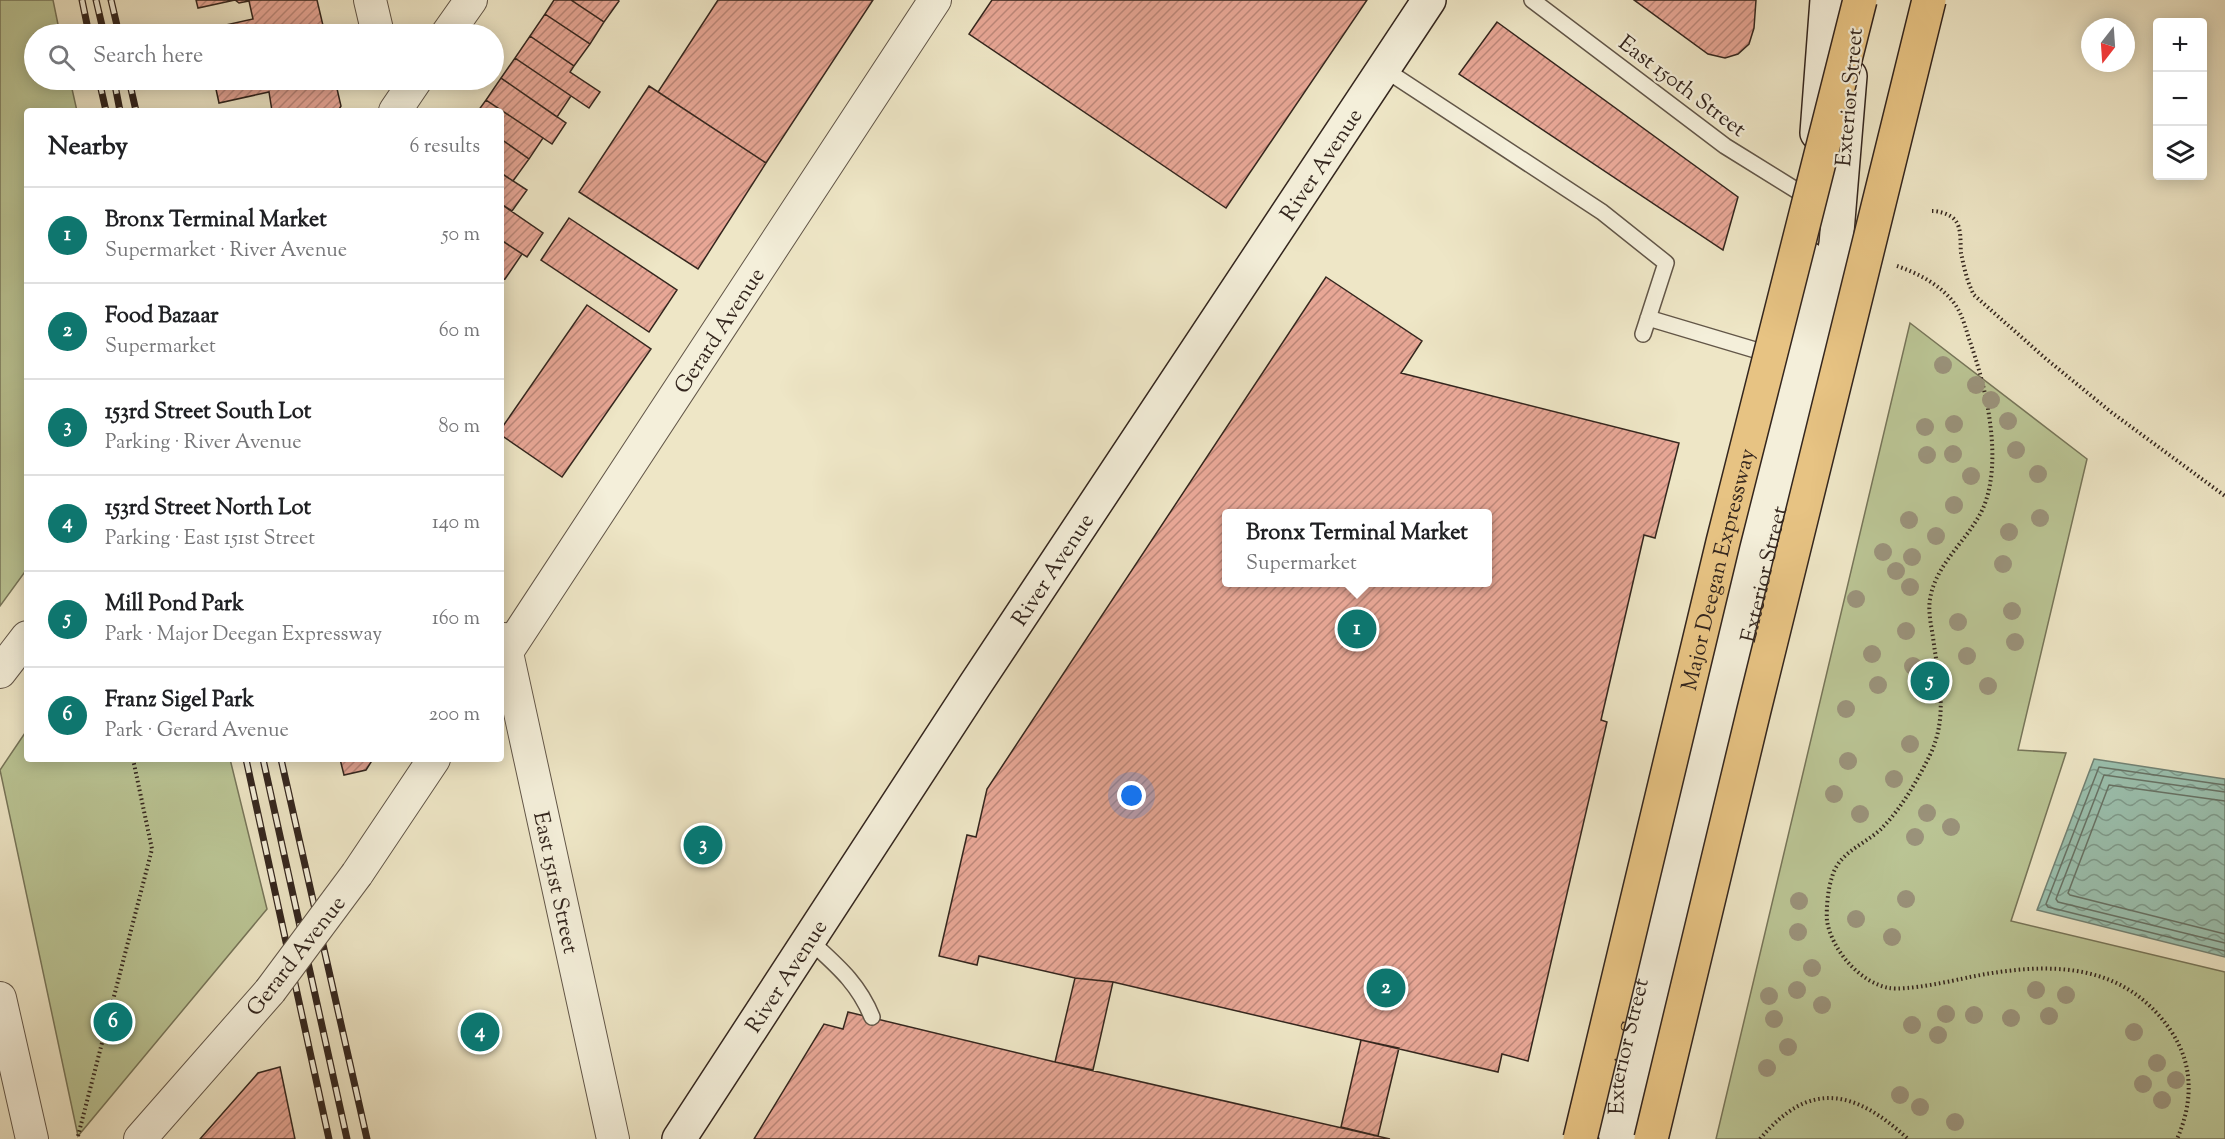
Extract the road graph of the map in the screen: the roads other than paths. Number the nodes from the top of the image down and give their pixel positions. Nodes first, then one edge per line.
1 (370, 0) edge
2 (471, 0) edge
3 (935, 0) edge
4 (1429, 0) edge
5 (1532, 0) edge
6 (1827, 0) edge
7 (1858, 0) edge
8 (1929, 0) edge
9 (376, 24) edge
10 (454, 24) edge
11 (1383, 69) junction
12 (389, 90) edge
13 (409, 90) edge
14 (392, 108) edge
15 (395, 108) edge
16 (1812, 200) junction
17 (1648, 318) junction
18 (1643, 334) dead end
19 (1801, 363) junction
20 (24, 642) edge
21 (504, 645) edge
22 (504, 650) edge
23 (0, 672) edge
24 (432, 762) edge
25 (808, 939) junction
26 (0, 998) edge
27 (872, 1017) dead end
28 (32, 1139) edge
29 (140, 1139) edge
30 (613, 1139) edge
31 (679, 1139) edge
32 (1580, 1139) edge
33 (1617, 1139) edge
34 (1651, 1139) edge

1 - 9 street
2 - 10 street
3 - 21 street, Gerard Avenue
4 - 11 main road, River Avenue
5 - 16 lane, East 150th Street
6 - 16 main road, Exterior Street
7 - 19 main road, Exterior Street
7 - 32 highway, Major Deegan Expressway, bridge
8 - 34 highway, bridge
11 - 17 lane
11 - 25 main road, River Avenue
12 - 14 street
13 - 15 street
16 - 19 main road, Exterior Street
17 - 18 lane
17 - 19 lane
19 - 33 main road, Exterior Street
20 - 23 street
22 - 30 street, East 151st Street
24 - 29 street, Gerard Avenue, bridge
25 - 27 lane
25 - 31 main road, River Avenue
26 - 28 street

